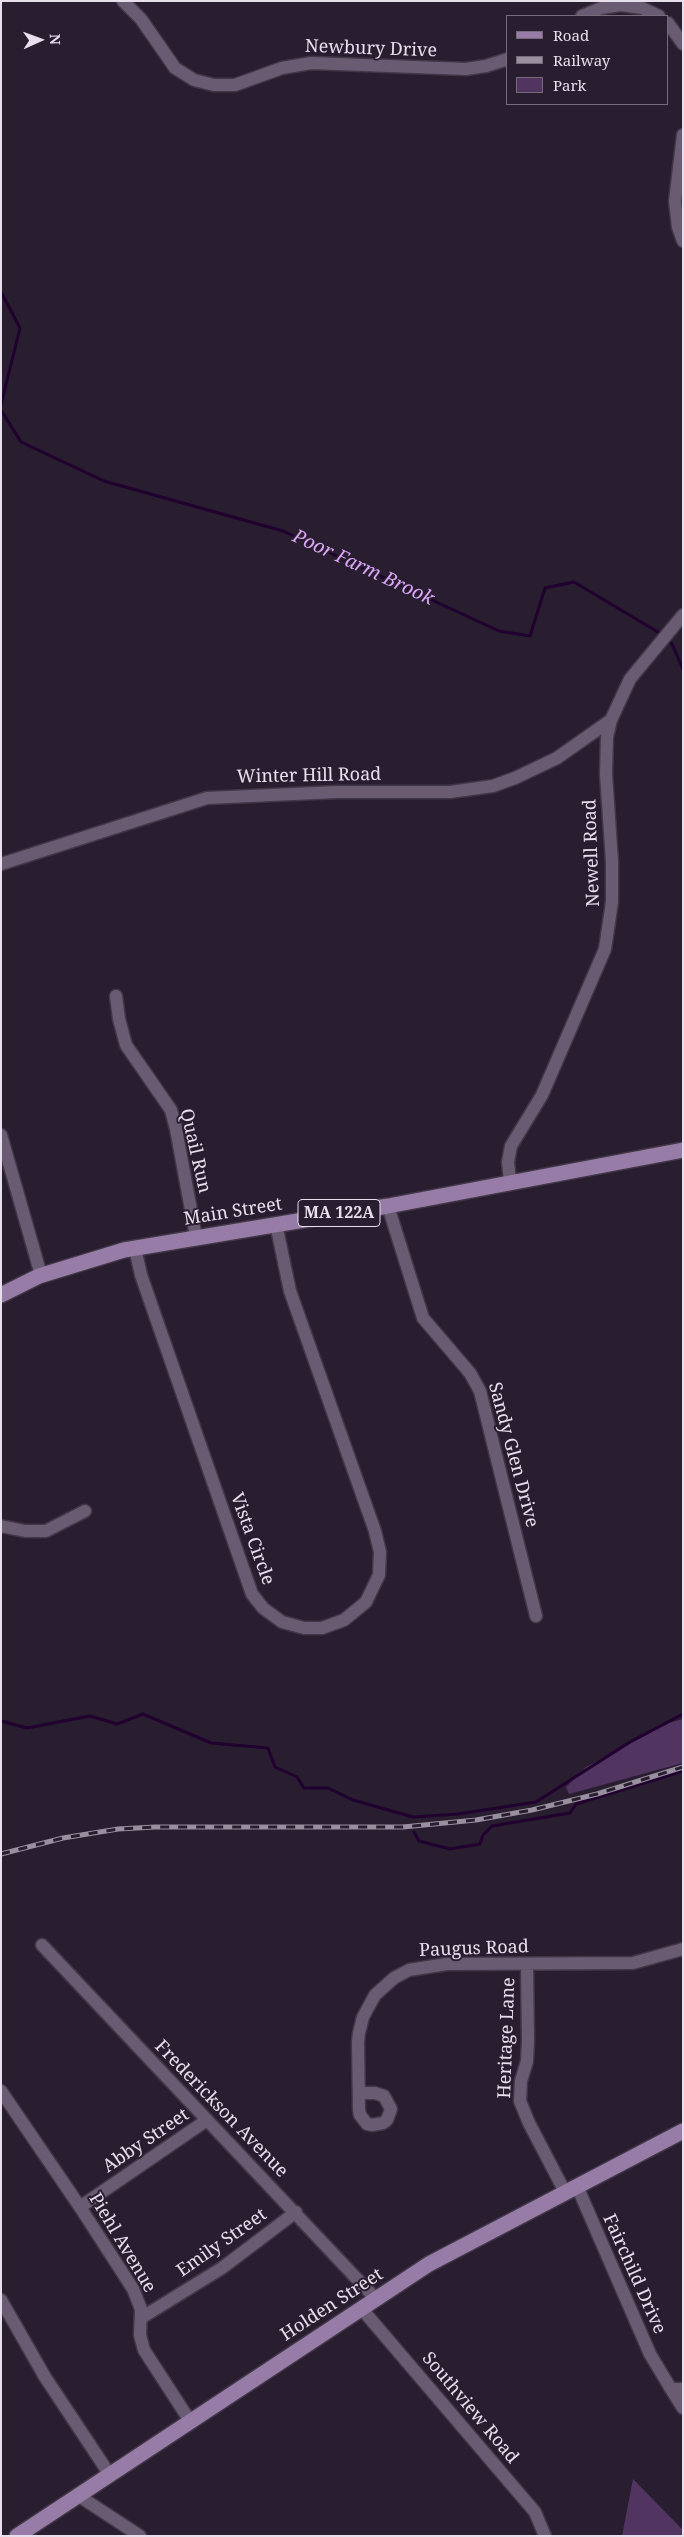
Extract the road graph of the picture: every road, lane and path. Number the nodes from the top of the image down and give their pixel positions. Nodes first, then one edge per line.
1 (123, 1) edge
2 (584, 15) edge
3 (657, 15) edge
4 (669, 24) edge
5 (683, 44) edge
6 (507, 59) edge
7 (683, 135) edge
8 (683, 241) edge
9 (683, 615) edge
10 (611, 720) junction
11 (1, 864) edge
12 (116, 996) dead end
13 (1, 1134) edge
14 (683, 1150) edge
15 (510, 1181) junction
16 (388, 1206) junction
17 (276, 1224) junction
18 (196, 1237) junction
19 (134, 1248) junction
20 (41, 1275) junction
21 (1, 1294) edge
22 (85, 1511) dead end
23 (1, 1526) edge
24 (536, 1616) dead end
25 (42, 1945) dead end
26 (683, 1948) edge
27 (527, 1965) junction
28 (1, 2091) edge
29 (359, 2093) dead end
30 (207, 2120) junction
31 (683, 2131) edge
32 (571, 2189) junction
33 (80, 2207) junction
34 (296, 2212) junction
35 (375, 2298) junction
36 (1, 2300) edge
37 (360, 2308) junction
38 (141, 2318) junction
39 (677, 2389) edge
40 (683, 2408) edge
41 (190, 2422) junction
42 (110, 2475) junction
43 (79, 2496) junction
44 (17, 2536) edge
45 (140, 2536) edge
46 (546, 2536) edge

1 - 6 street, Newbury Drive
2 - 3 street
4 - 5 street
7 - 8 street
9 - 10 street, Newell Road
10 - 11 street, Winter Hill Road
10 - 15 street, Newell Road
12 - 18 street, Quail Run
13 - 20 street
14 - 15 main road, Main Street / MA 122A
15 - 16 main road, Main Street / MA 122A
16 - 17 main road, Main Street / MA 122A
16 - 24 street, Sandy Glen Drive
17 - 18 main road, Main Street / MA 122A
17 - 19 street, Vista Circle
18 - 19 main road, Main Street / MA 122A
19 - 20 main road, Main Street / MA 122A
20 - 21 main road, Main Street / MA 122A
22 - 23 street
25 - 30 street, Frederickson Avenue
26 - 27 street, Paugus Road
27 - 29 street, Paugus Road
27 - 32 street, Heritage Lane
28 - 33 street, Piehl Avenue
30 - 33 street, Abby Street
30 - 34 street, Frederickson Avenue
31 - 32 main road, Holden Street
32 - 35 main road, Holden Street
32 - 39 street, Fairchild Drive
33 - 38 street, Piehl Avenue
34 - 35 street, Frederickson Avenue
34 - 38 street, Emily Street
35 - 37 main road, Holden Street
36 - 42 street
37 - 41 main road, Holden Street
37 - 46 street, Southview Road
38 - 41 street, Piehl Avenue
39 - 40 street, Fairchild Drive
41 - 42 main road, Holden Street
42 - 43 main road, Holden Street
43 - 44 main road, Holden Street
43 - 45 street

